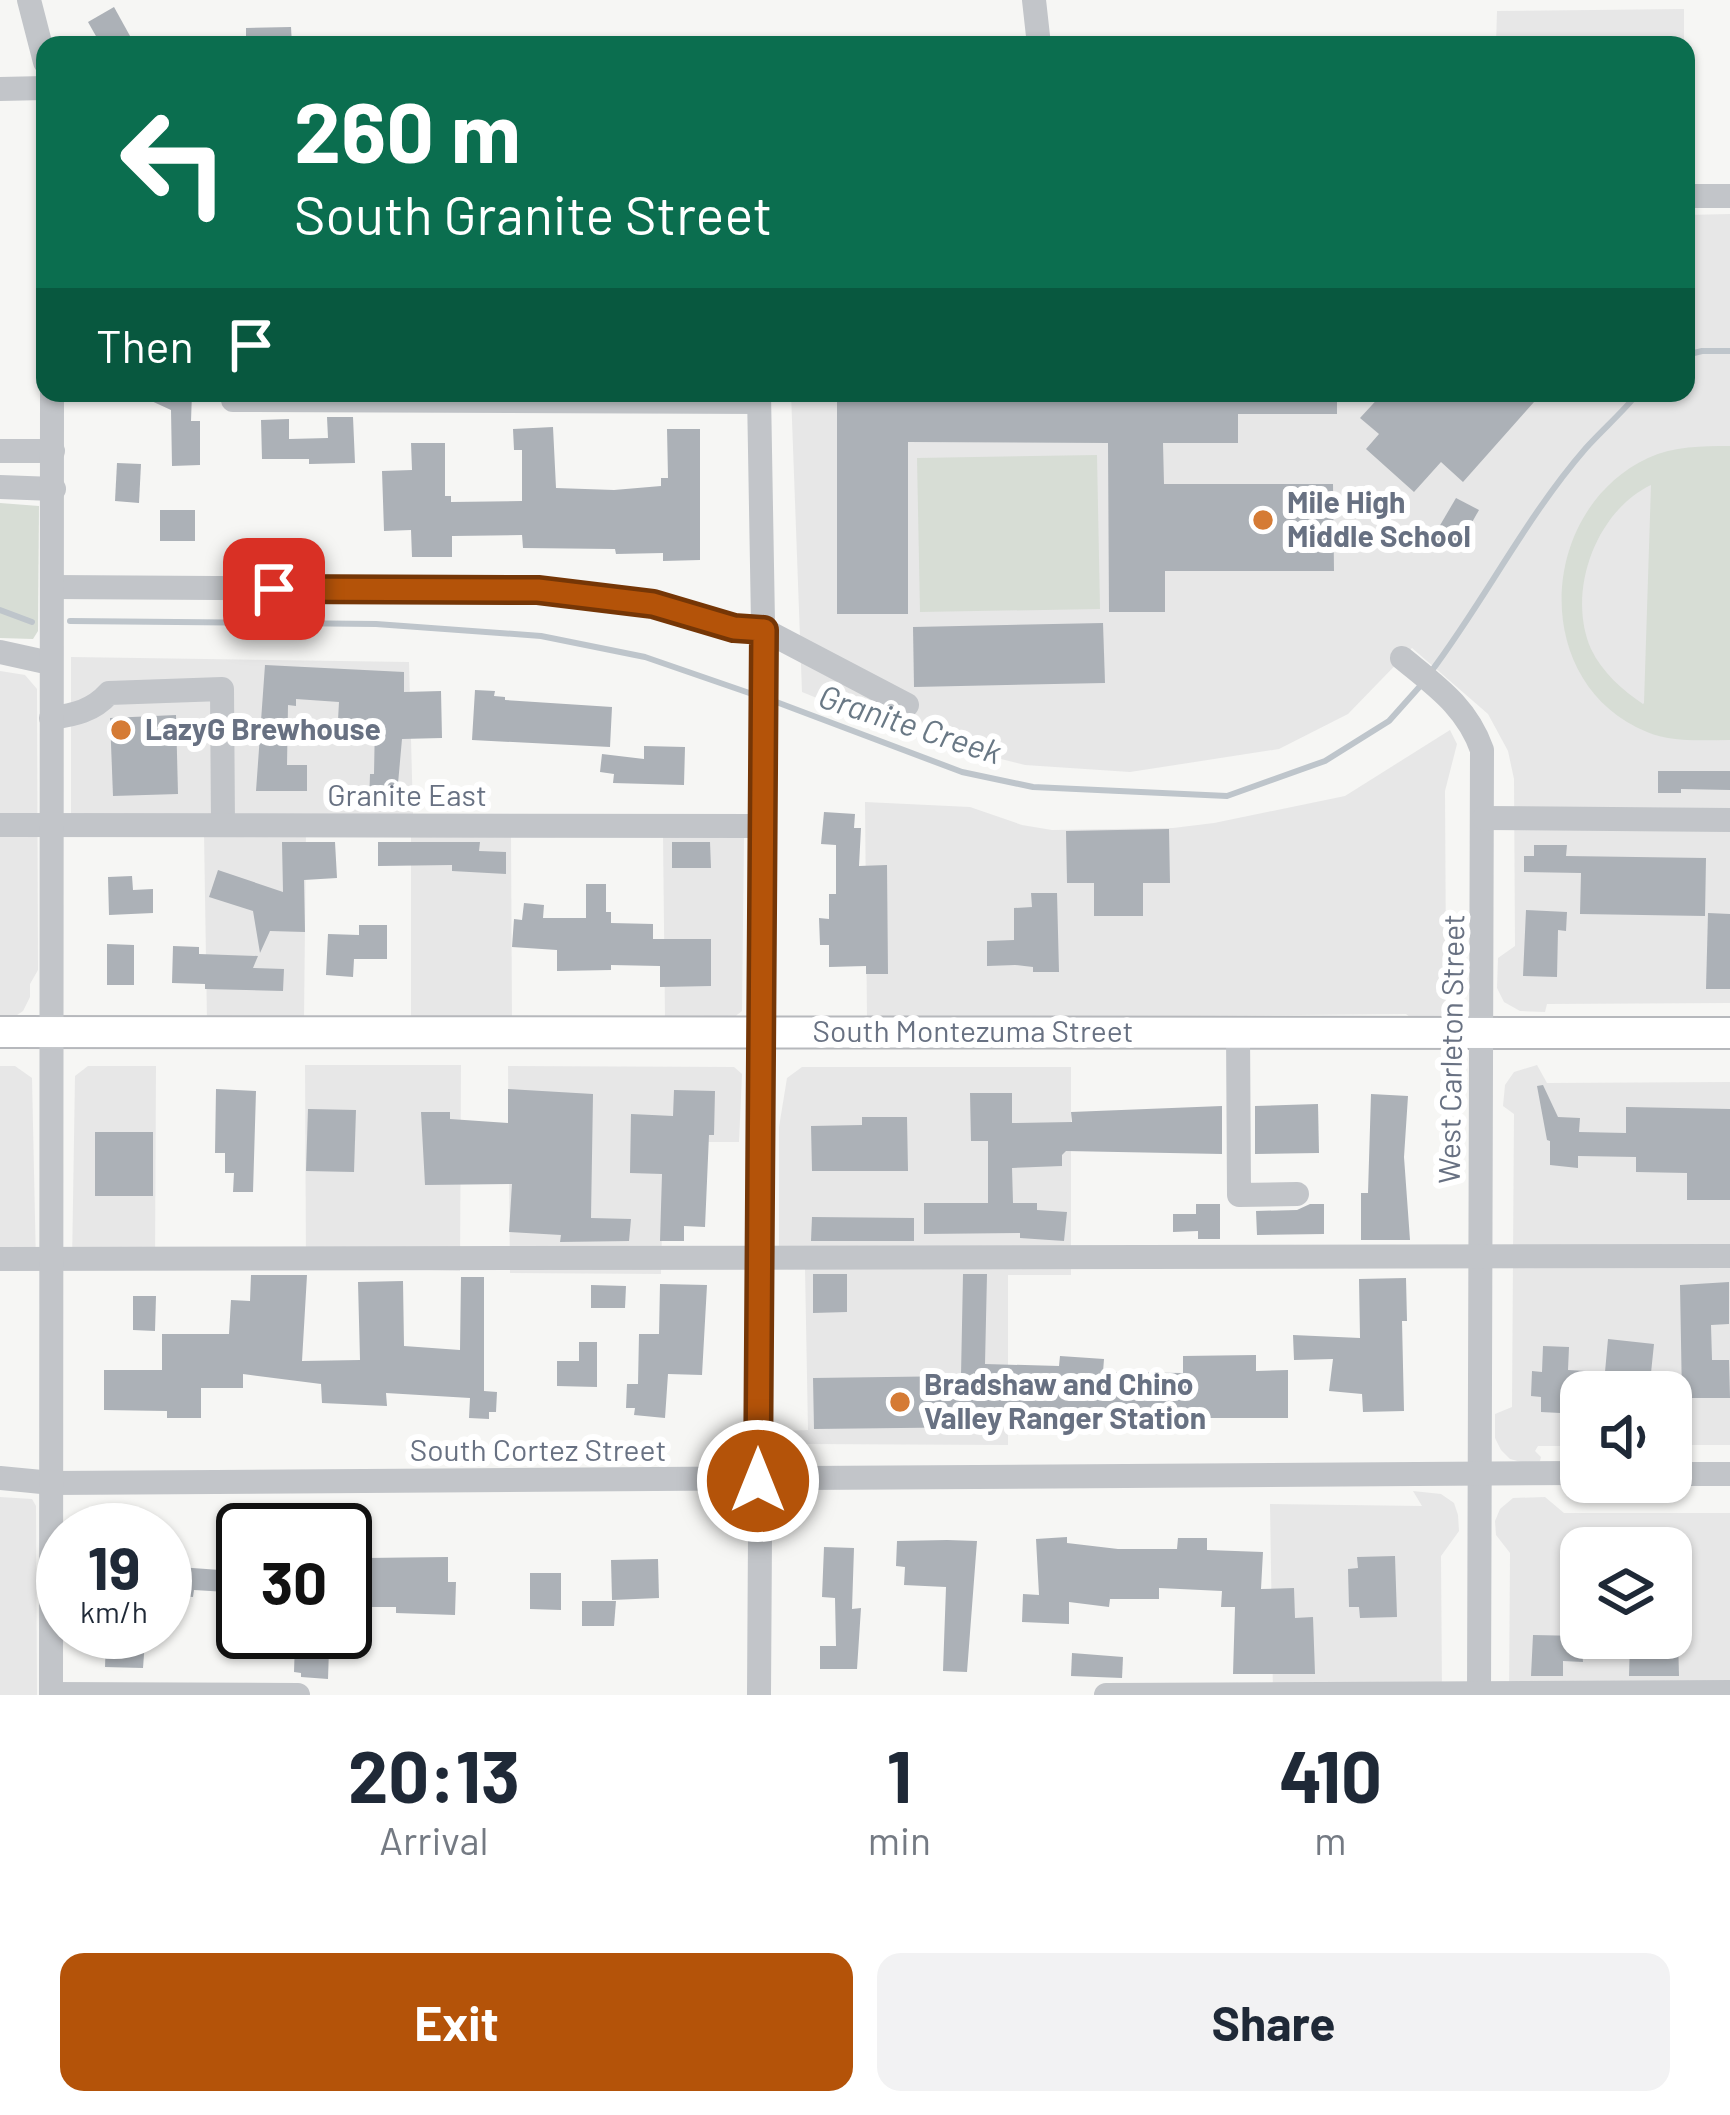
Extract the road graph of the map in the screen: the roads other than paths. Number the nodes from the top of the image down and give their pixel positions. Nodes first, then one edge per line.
1 (29, 0) edge
2 (1034, 0) edge
3 (38, 36) edge
4 (1038, 36) edge
5 (36, 88) edge
6 (0, 89) edge
7 (1695, 196) edge
8 (1730, 196) edge
9 (52, 402) edge
10 (759, 402) edge
11 (0, 451) edge
12 (52, 452) junction
13 (0, 487) edge
14 (53, 489) junction
15 (53, 587) junction
16 (764, 630) junction
17 (0, 652) edge
18 (1402, 658) dead end
19 (50, 663) junction
20 (907, 705) dead end
21 (50, 718) junction
22 (1484, 818) junction
23 (1730, 820) edge
24 (0, 825) edge
25 (52, 825) junction
26 (223, 825) junction
27 (763, 826) junction
28 (53, 1031) junction
29 (0, 1032) edge
30 (761, 1032) junction
31 (1238, 1032) junction
32 (1481, 1032) junction
33 (1730, 1033) edge
34 (1297, 1194) dead end
35 (1480, 1256) junction
36 (1730, 1256) edge
37 (759, 1258) junction
38 (0, 1259) edge
39 (53, 1259) junction
40 (1480, 1473) junction
41 (1560, 1473) edge
42 (1692, 1474) edge
43 (1730, 1474) edge
44 (0, 1478) edge
45 (758, 1481) junction
46 (52, 1483) junction
47 (1730, 1692) edge
48 (51, 1694) edge
49 (1478, 1694) edge
50 (298, 1695) edge
51 (759, 1695) edge
52 (1106, 1695) edge

1 - 3 street
2 - 4 street
5 - 6 street
7 - 8 street
9 - 12 street
10 - 16 street
11 - 12 street
12 - 14 street
13 - 14 street
14 - 15 street
15 - 16 street
15 - 19 street
16 - 20 street
16 - 27 street
17 - 19 street
18 - 22 street, West Carleton Street
19 - 21 street
21 - 25 street
21 - 26 street
22 - 23 street
22 - 32 street, West Carleton Street
24 - 25 street, Granite East
25 - 26 street, Granite East
25 - 28 street
26 - 27 street, Granite East
27 - 30 street
28 - 29 main road, South Montezuma Street
28 - 30 main road, South Montezuma Street
28 - 39 street
30 - 31 main road, South Montezuma Street
30 - 37 street
31 - 32 main road, South Montezuma Street
31 - 34 street
32 - 33 main road, South Montezuma Street
32 - 35 street, West Carleton Street
35 - 36 street
35 - 37 street
35 - 40 street, West Carleton Street
37 - 39 street
37 - 45 street
38 - 39 street
39 - 46 street
40 - 41 street, South Cortez Street
40 - 45 street, South Cortez Street
40 - 49 street, West Carleton Street
42 - 43 street
44 - 46 street, South Cortez Street
45 - 46 street, South Cortez Street
45 - 51 street
46 - 48 street
47 - 49 street
48 - 50 street
49 - 52 street

